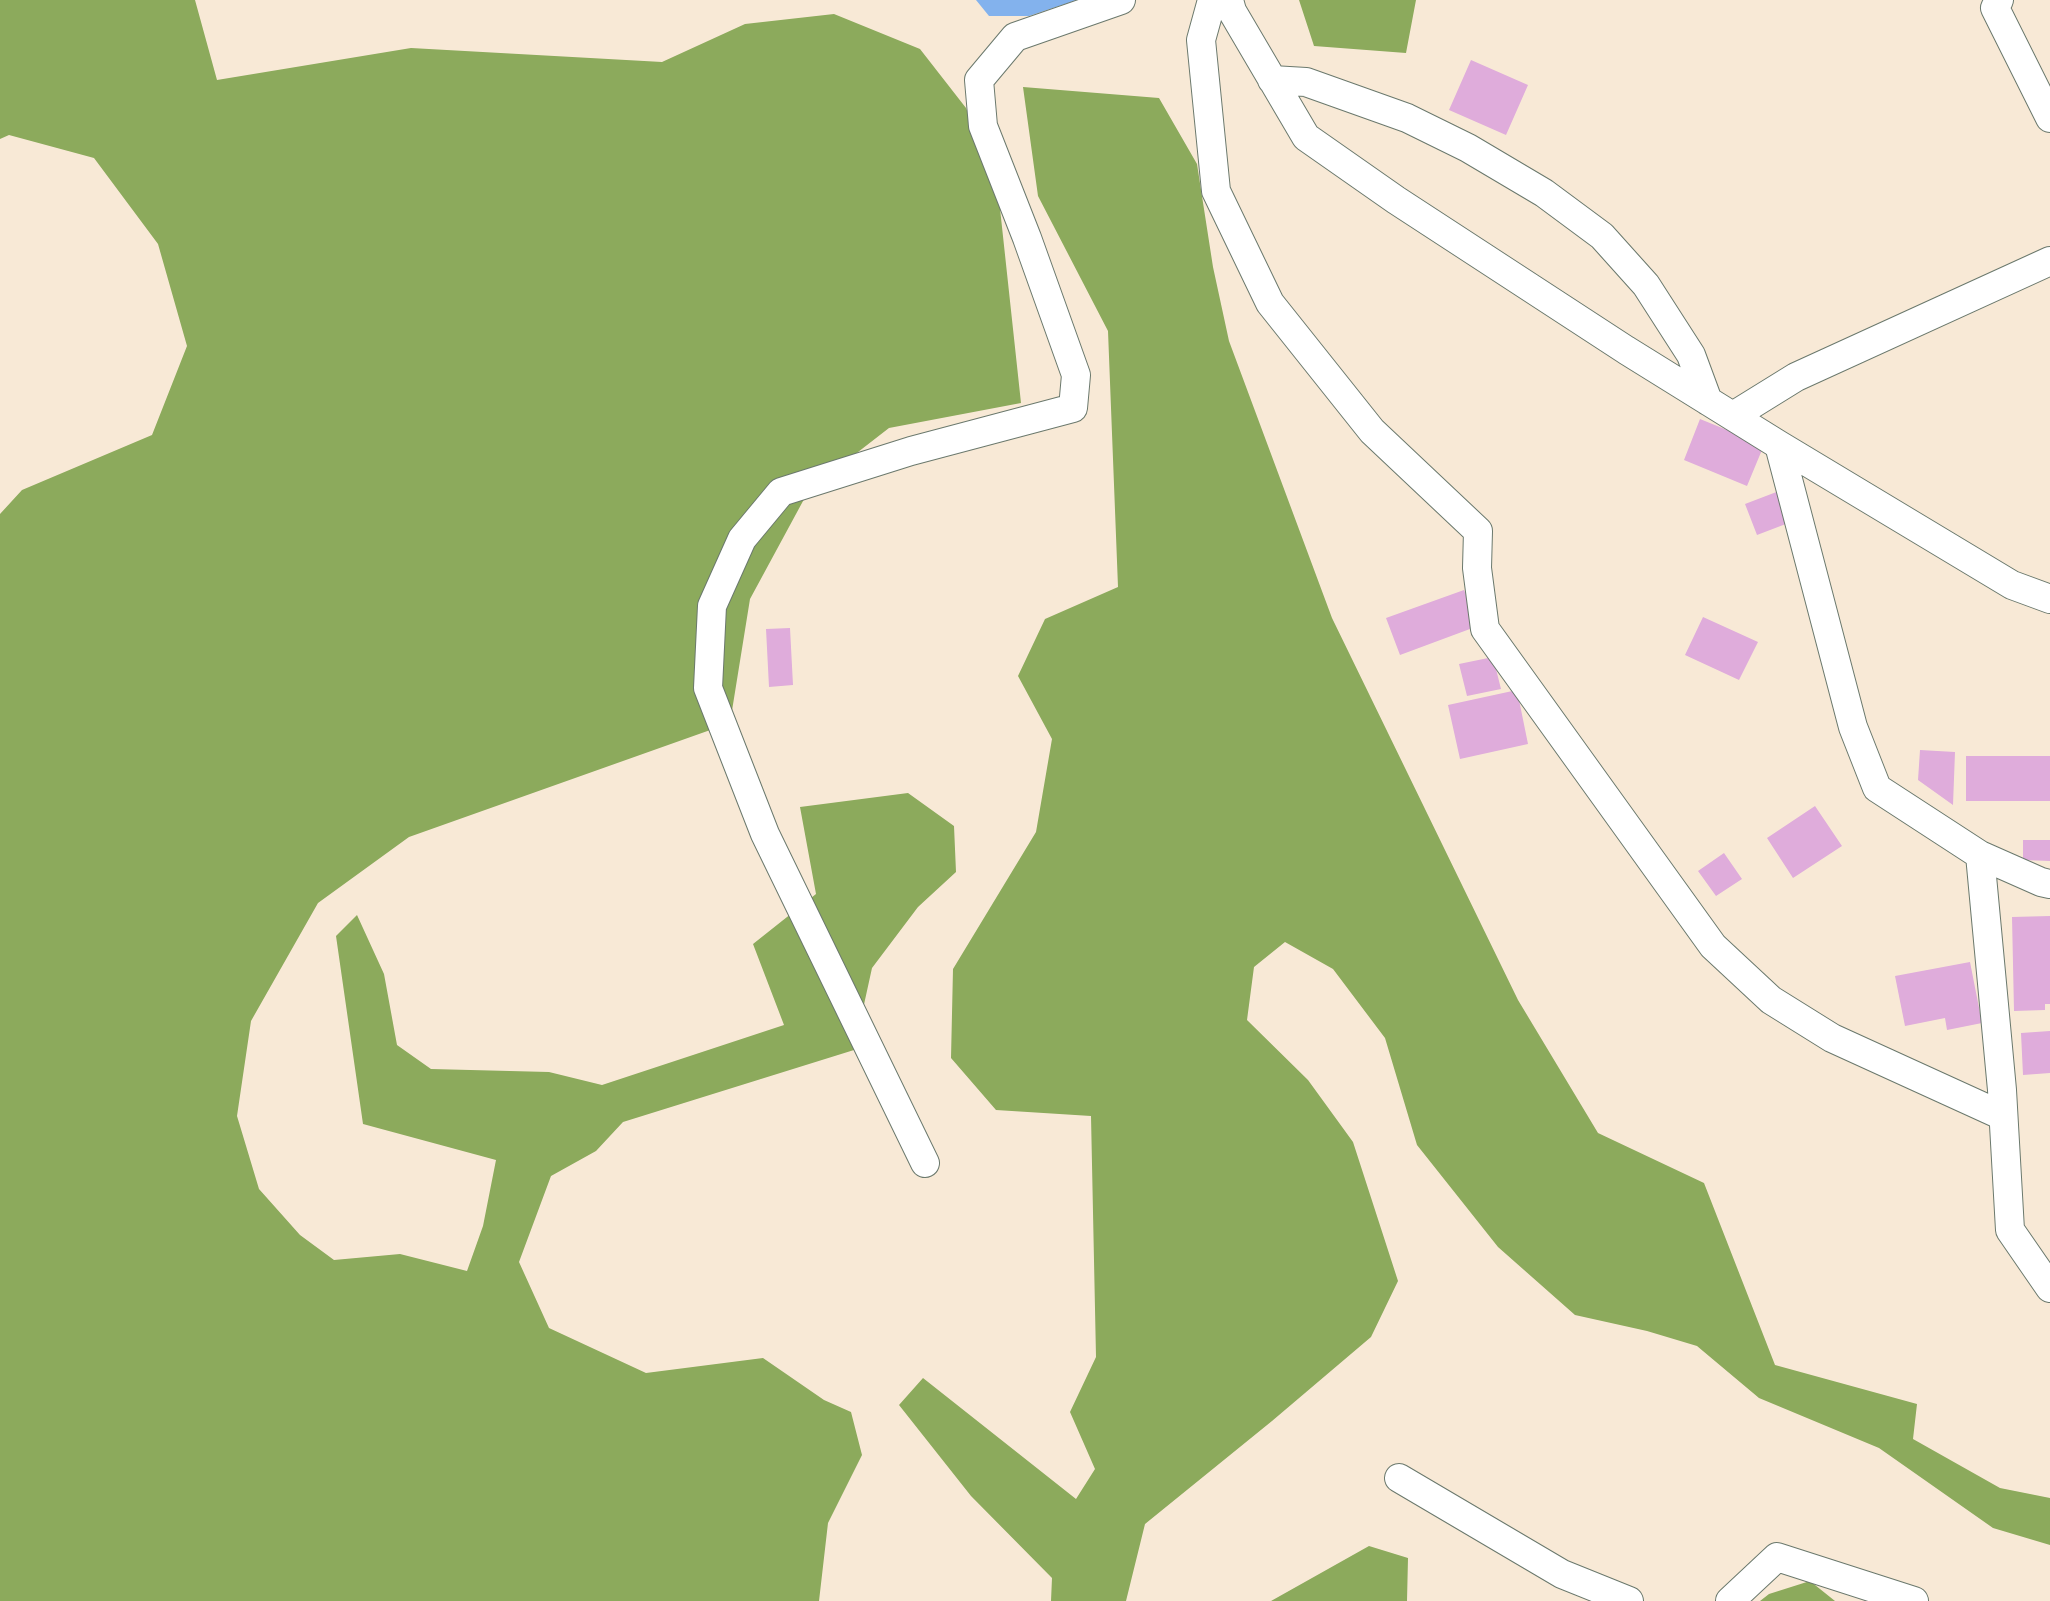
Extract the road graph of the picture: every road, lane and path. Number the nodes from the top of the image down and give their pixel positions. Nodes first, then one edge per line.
1 (1121, 0) edge
2 (1212, 0) edge
3 (1228, 0) edge
4 (1999, 0) edge
5 (1272, 80) junction
6 (2050, 118) edge
7 (2050, 260) edge
8 (1708, 401) junction
9 (1733, 416) junction
10 (1779, 445) junction
11 (2050, 599) edge
12 (1980, 855) junction
13 (2050, 884) edge
14 (2003, 1116) junction
15 (925, 1163) dead end
16 (2050, 1288) edge
17 (1399, 1478) dead end
18 (1628, 1601) edge
19 (1730, 1601) edge
20 (1914, 1601) edge

1 - 15 street
2 - 14 street
3 - 5 street
4 - 6 street
5 - 8 street
5 - 8 street
7 - 9 street
8 - 9 street
9 - 10 street
10 - 11 street
10 - 12 street
12 - 13 street
12 - 14 street
14 - 16 street
17 - 18 street
19 - 20 street

